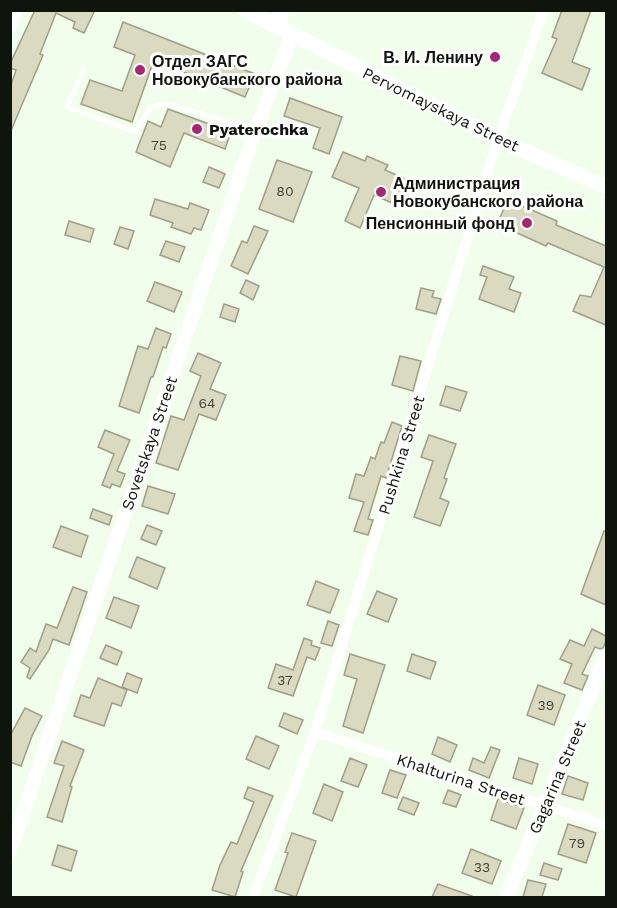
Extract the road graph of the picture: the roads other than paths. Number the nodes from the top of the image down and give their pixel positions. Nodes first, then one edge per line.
1 (15, 10) edge
2 (245, 10) edge
3 (283, 10) edge
4 (544, 10) edge
5 (10, 24) edge
6 (277, 27) junction
7 (292, 35) junction
8 (84, 69) dead end
9 (256, 129) junction
10 (498, 139) junction
11 (606, 187) edge
12 (606, 656) edge
13 (315, 732) junction
14 (544, 806) junction
15 (606, 825) edge
16 (10, 852) edge
17 (253, 897) edge
18 (506, 897) edge

1 - 5 street
2 - 6 main road, Pervomayskaya Street
3 - 6 main road
4 - 10 street, Pushkina Street
6 - 7 main road, Pervomayskaya Street
7 - 9 street, Sovetskaya Street
7 - 10 main road, Pervomayskaya Street
8 - 9 lane
9 - 16 street, Sovetskaya Street
10 - 11 main road, Pervomayskaya Street
10 - 13 street, Pushkina Street
12 - 14 street, Gagarina Street
13 - 14 street, Khalturina Street
13 - 17 street, Pushkina Street
14 - 15 street, Khalturina Street
14 - 18 street, Gagarina Street

